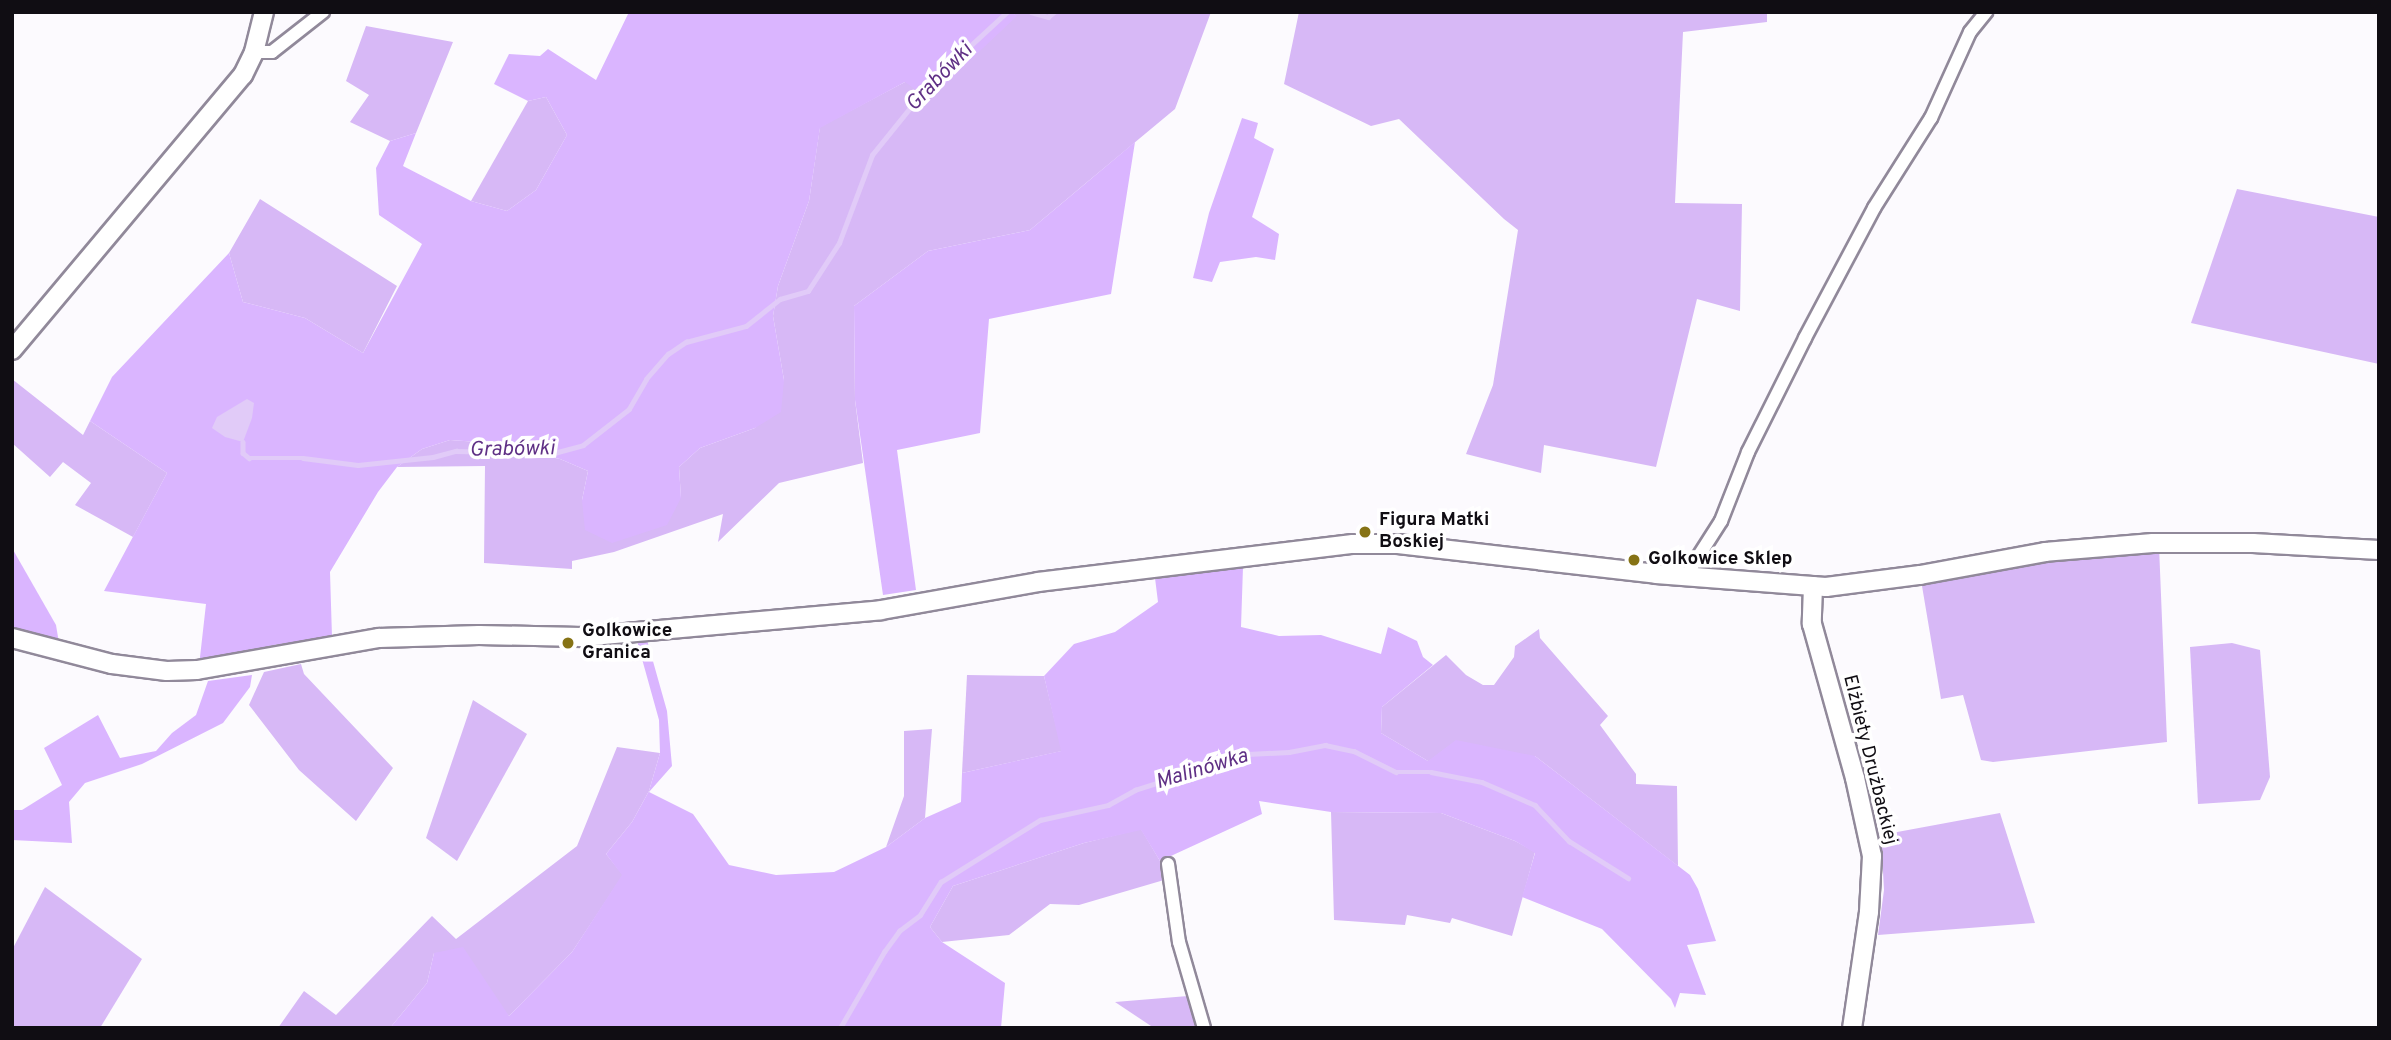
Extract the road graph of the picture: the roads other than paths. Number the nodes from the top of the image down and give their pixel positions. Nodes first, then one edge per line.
1 (264, 12) edge
2 (323, 12) edge
3 (1986, 12) edge
4 (254, 52) junction
5 (12, 350) edge
6 (2379, 550) edge
7 (1690, 578) junction
8 (1813, 586) junction
9 (12, 638) edge
10 (1168, 864) dead end
11 (1204, 1028) edge
12 (1852, 1028) edge

1 - 4 street
2 - 4 street
3 - 7 street
4 - 5 street
6 - 8 street
7 - 8 street
7 - 9 street
8 - 12 street, Elżbiety Drużbackiej
10 - 11 street

